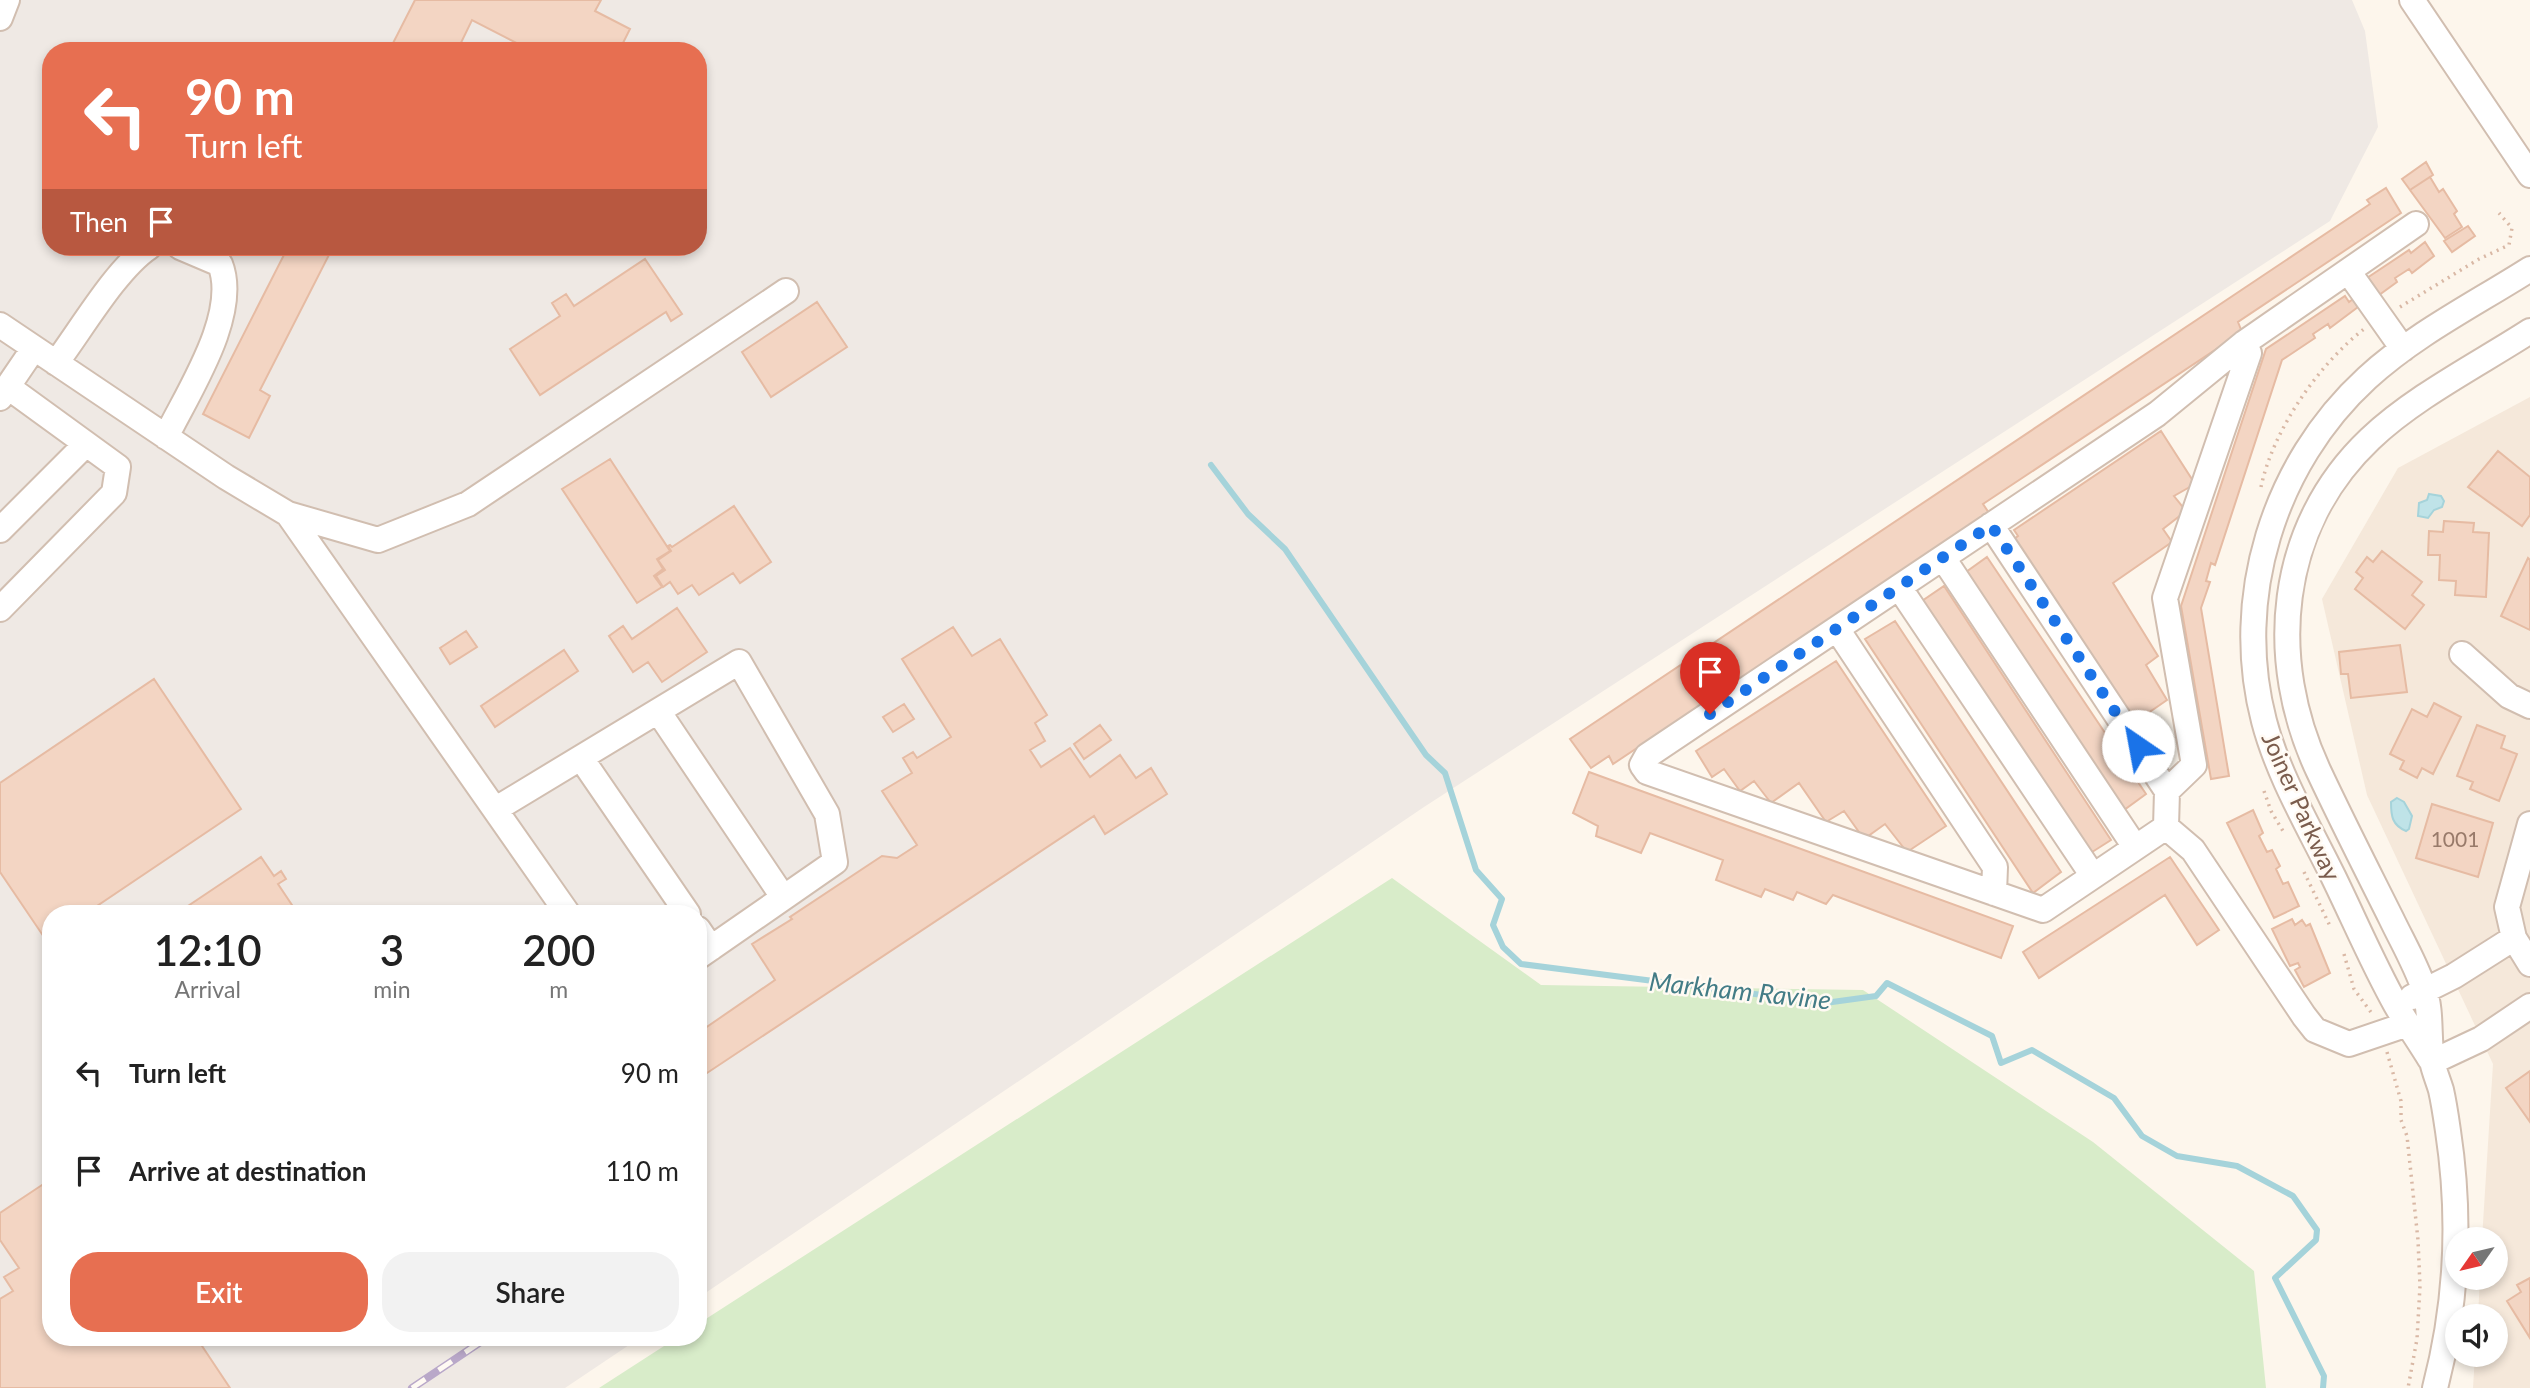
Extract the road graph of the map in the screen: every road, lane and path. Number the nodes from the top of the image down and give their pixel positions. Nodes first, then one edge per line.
1 (7, 0) edge
2 (2412, 0) edge
3 (0, 18) edge
4 (2530, 175) edge
5 (2416, 224) dead end
6 (136, 256) edge
7 (223, 256) edge
8 (2530, 269) edge
9 (2348, 271) junction
10 (786, 291) dead end
11 (0, 325) edge
12 (2530, 331) edge
13 (2244, 343) junction
14 (34, 348) junction
15 (2403, 349) junction
16 (56, 363) junction
17 (4, 393) edge
18 (166, 437) junction
19 (86, 444) junction
20 (288, 514) junction
21 (1991, 525) junction
22 (0, 530) edge
23 (1943, 558) junction
24 (1899, 587) junction
25 (0, 609) edge
26 (1836, 629) junction
27 (2462, 654) dead end
28 (2530, 706) edge
29 (658, 711) junction
30 (580, 758) junction
31 (2167, 790) junction
32 (496, 810) junction
33 (2530, 824) edge
34 (2166, 827) junction
35 (2135, 847) junction
36 (2093, 876) junction
37 (1994, 892) junction
38 (783, 897) junction
39 (562, 905) edge
40 (682, 905) edge
41 (2514, 938) junction
42 (707, 943) edge
43 (2345, 957) dead end
44 (2530, 964) edge
45 (2425, 991) junction
46 (2530, 1006) edge
47 (2402, 1014) junction
48 (2381, 1034) junction
49 (2432, 1062) junction
50 (2408, 1388) edge
51 (2435, 1388) edge

1 - 3 street
2 - 4 street
5 - 9 street
6 - 16 street
7 - 18 street
8 - 15 street, Joiner Parkway
9 - 13 street
9 - 15 street
10 - 20 street
11 - 14 street
12 - 45 street, Joiner Parkway
13 - 21 street
13 - 31 street
14 - 16 street
14 - 17 street
15 - 47 street, Joiner Parkway
16 - 18 street
17 - 19 street
18 - 20 street
19 - 22 street
19 - 25 street
20 - 32 street
21 - 23 street
21 - 31 street
23 - 24 street
23 - 35 street
24 - 26 street
24 - 36 street
26 - 37 street
26 - 37 street
27 - 28 street
29 - 30 street
29 - 38 street
29 - 38 street
30 - 32 street
30 - 40 street
31 - 34 street
32 - 39 street
33 - 41 street
34 - 35 street
34 - 48 street
35 - 36 street
36 - 37 street
38 - 42 street
41 - 44 street
41 - 45 street
43 - 48 path
45 - 47 street
45 - 49 street, Joiner Parkway
46 - 49 street
47 - 48 street
47 - 49 street, Joiner Parkway
48 - 50 path
49 - 51 street, Joiner Parkway

